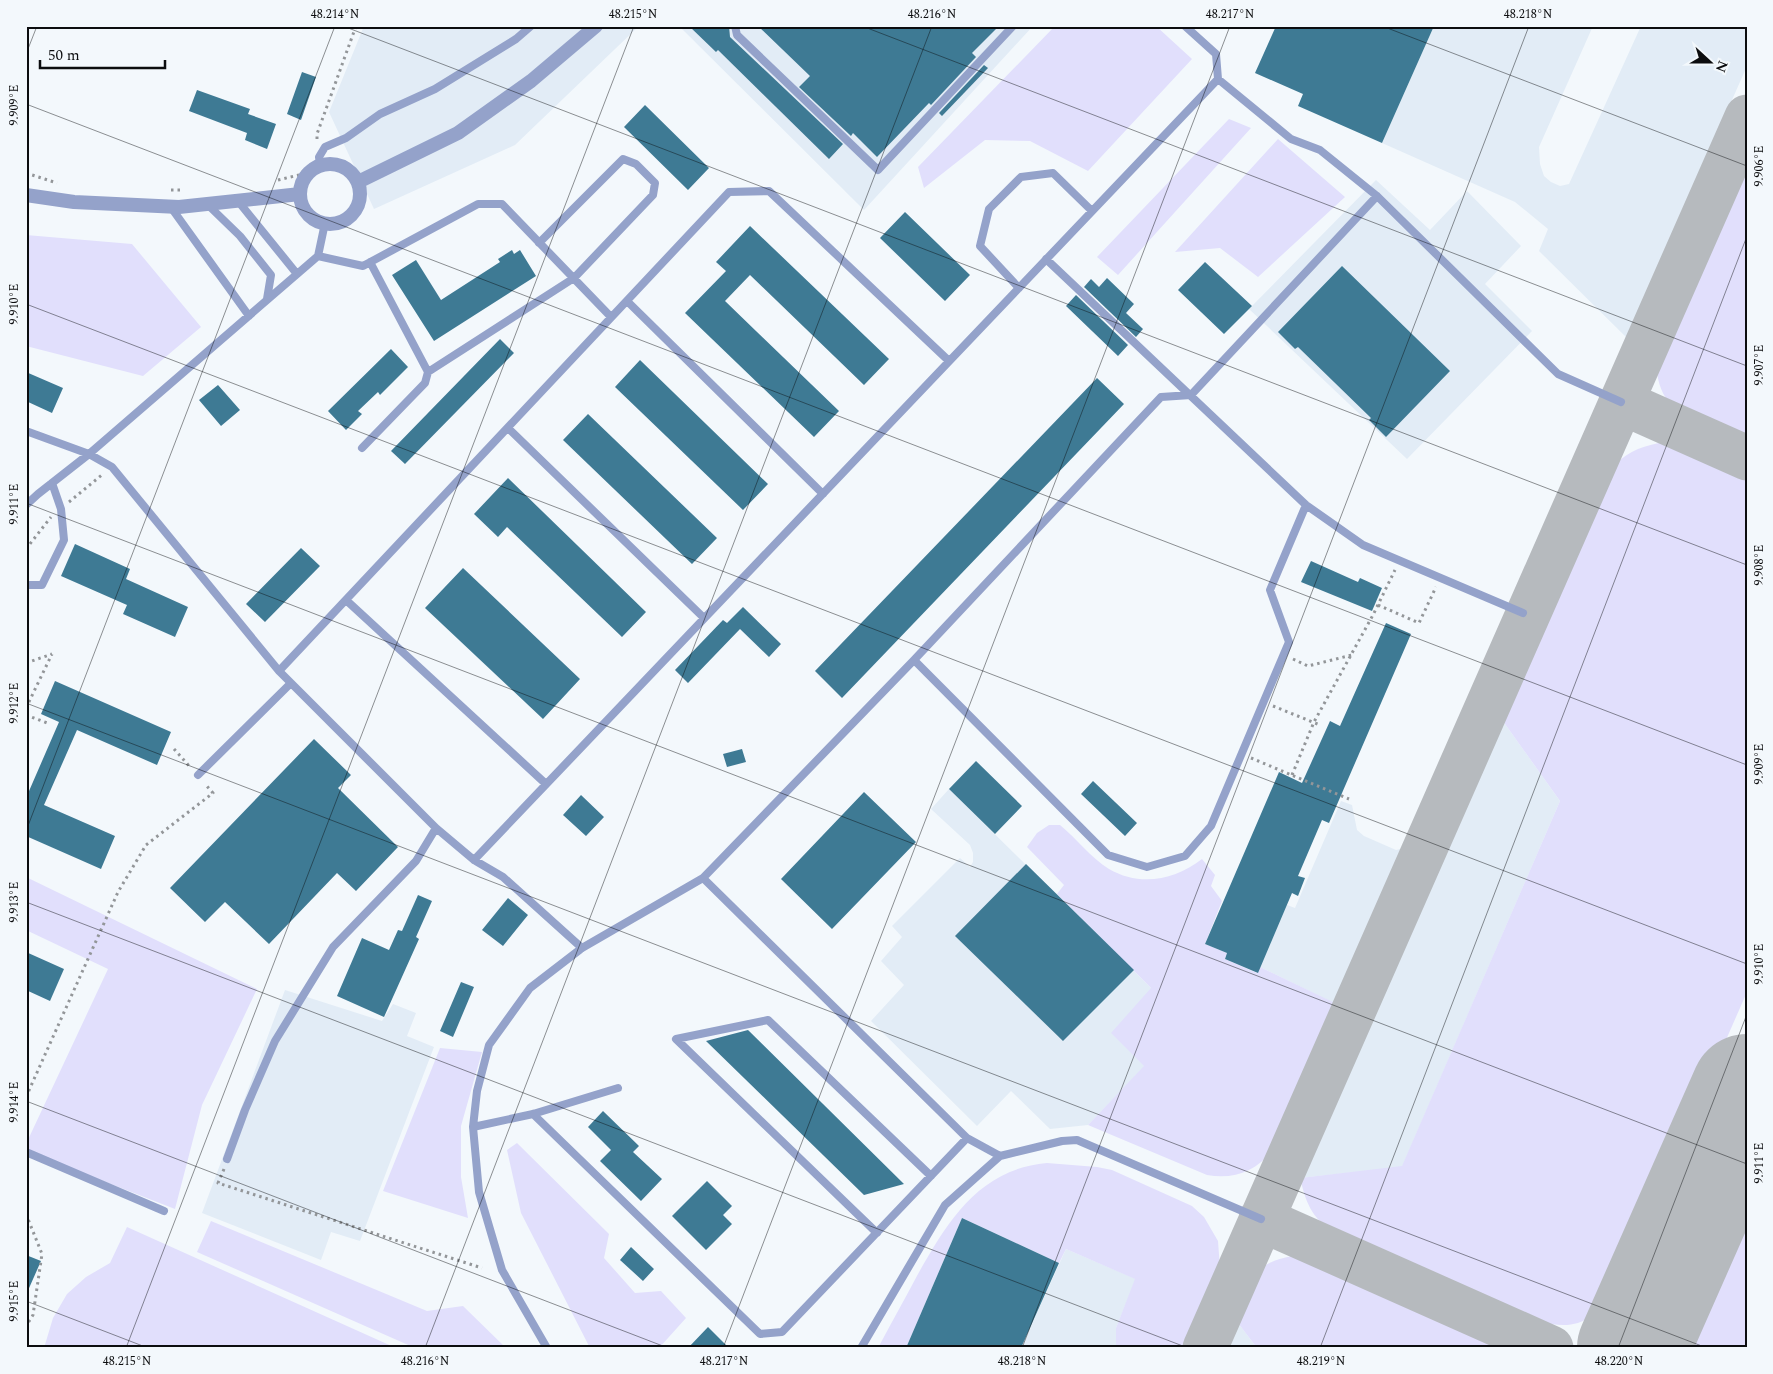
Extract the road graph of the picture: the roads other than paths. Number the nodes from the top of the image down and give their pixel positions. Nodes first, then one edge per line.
1 (531, 26) edge
2 (596, 26) edge
3 (734, 26) edge
4 (1013, 26) edge
5 (1185, 26) edge
6 (1218, 79) junction
7 (320, 161) junction
8 (358, 182) junction
9 (300, 194) junction
10 (26, 195) edge
11 (1377, 196) junction
12 (238, 201) junction
13 (207, 204) junction
14 (170, 206) junction
15 (1092, 211) junction
16 (326, 224) junction
17 (539, 243) junction
18 (318, 256) junction
19 (1046, 259) junction
20 (370, 262) junction
21 (297, 274) junction
22 (574, 278) junction
23 (1019, 288) junction
24 (267, 299) junction
25 (627, 301) junction
26 (249, 316) junction
27 (611, 318) junction
28 (949, 361) junction
29 (428, 372) junction
30 (1191, 395) junction
31 (1621, 402) dead end
32 (508, 428) junction
33 (26, 431) edge
34 (362, 448) dead end
35 (89, 454) junction
36 (52, 483) junction
37 (823, 494) junction
38 (26, 505) edge
39 (1306, 505) junction
40 (26, 585) edge
41 (346, 600) junction
42 (1523, 613) dead end
43 (704, 618) junction
44 (914, 660) junction
45 (279, 671) junction
46 (291, 683) junction
47 (198, 776) road end
48 (546, 784) junction
49 (436, 828) junction
50 (474, 860) junction
51 (703, 878) junction
52 (582, 948) junction
53 (618, 1088) dead end
54 (533, 1114) junction
55 (473, 1127) junction
56 (967, 1138) junction
57 (26, 1152) edge
58 (1000, 1156) junction
59 (227, 1159) road end
60 (931, 1176) junction
61 (164, 1211) dead end
62 (1261, 1219) dead end
63 (877, 1233) junction
64 (547, 1348) edge
65 (861, 1348) edge

1 - 7 lane
2 - 8 street
3 - 4 lane
5 - 6 lane
6 - 11 lane
6 - 15 lane
7 - 8 street
7 - 9 street
8 - 16 street
9 - 12 street
9 - 16 street
10 - 14 street
11 - 30 lane
11 - 31 lane
12 - 13 street
12 - 21 lane
13 - 14 street
13 - 24 lane
14 - 26 lane
15 - 19 lane
15 - 23 lane
16 - 18 lane
17 - 20 lane
17 - 22 lane
17 - 22 lane
18 - 20 lane
18 - 21 lane
19 - 23 lane
19 - 30 lane
20 - 29 lane
21 - 24 lane
22 - 27 lane
22 - 29 lane
23 - 28 lane
24 - 26 lane
25 - 27 lane
25 - 28 lane
25 - 37 lane
26 - 35 lane
27 - 32 lane
28 - 37 lane
29 - 34 lane
30 - 39 lane
30 - 44 lane
32 - 41 lane
32 - 43 lane
33 - 35 lane
35 - 36 lane
35 - 45 lane
36 - 38 lane
36 - 40 lane
37 - 43 lane
39 - 42 lane
39 - 44 lane
41 - 45 lane
41 - 48 lane
43 - 48 lane
44 - 51 lane
45 - 46 lane
46 - 47 lane
46 - 49 lane
48 - 50 lane
49 - 50 lane
49 - 59 lane
50 - 52 lane
51 - 52 lane
51 - 56 lane
52 - 55 lane
53 - 54 lane
54 - 55 lane
54 - 63 lane
55 - 64 lane
56 - 58 lane
56 - 60 lane
57 - 61 lane
58 - 62 lane
58 - 65 lane
60 - 63 lane
60 - 63 lane

